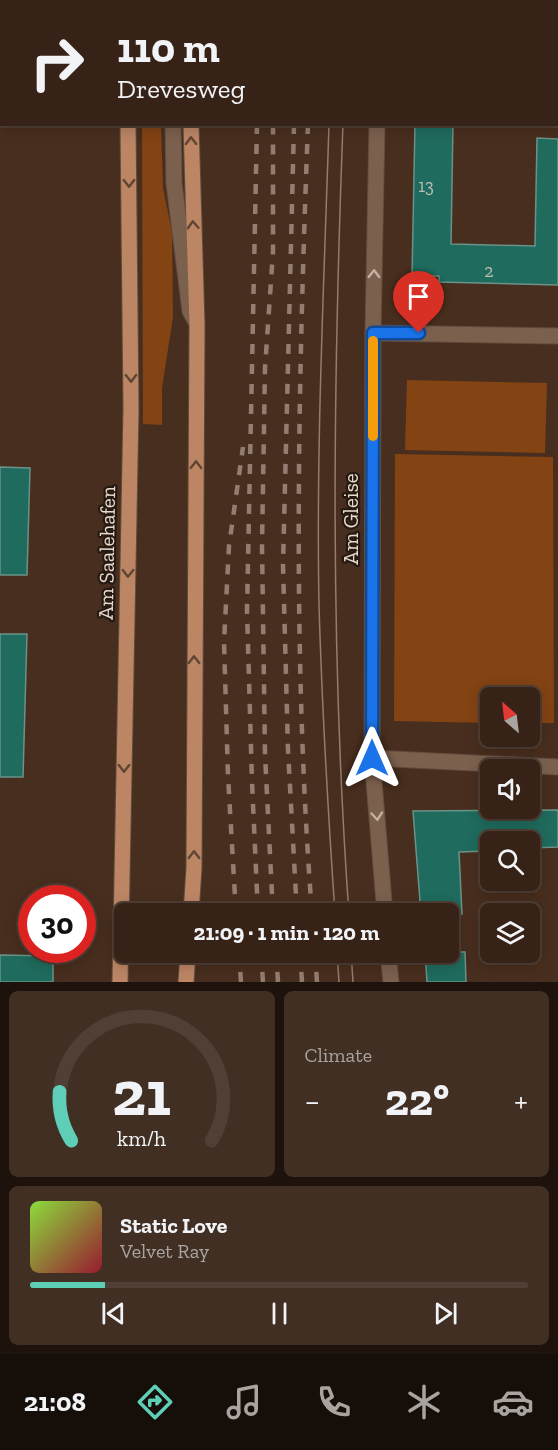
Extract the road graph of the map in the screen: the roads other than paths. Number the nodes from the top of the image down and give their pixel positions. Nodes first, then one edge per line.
1 (128, 126) edge
2 (173, 126) edge
3 (191, 126) edge
4 (377, 126) edge
5 (197, 325) junction
6 (373, 333) junction
7 (558, 336) edge
8 (372, 758) junction
9 (558, 767) edge
10 (192, 903) edge
11 (384, 903) edge
12 (188, 963) edge
13 (389, 963) edge
14 (120, 982) edge
15 (186, 982) edge
16 (391, 982) edge

1 -> 14 main road, Am Saalehafen
2 - 5 street
5 -> 3 main road
6 -> 4 street, Am Gleise
10 -> 5 main road
6 - 7 street
6 - 8 street, Am Gleise
8 - 9 street
8 -> 11 street, Am Gleise
12 - 15 main road
13 - 16 street

